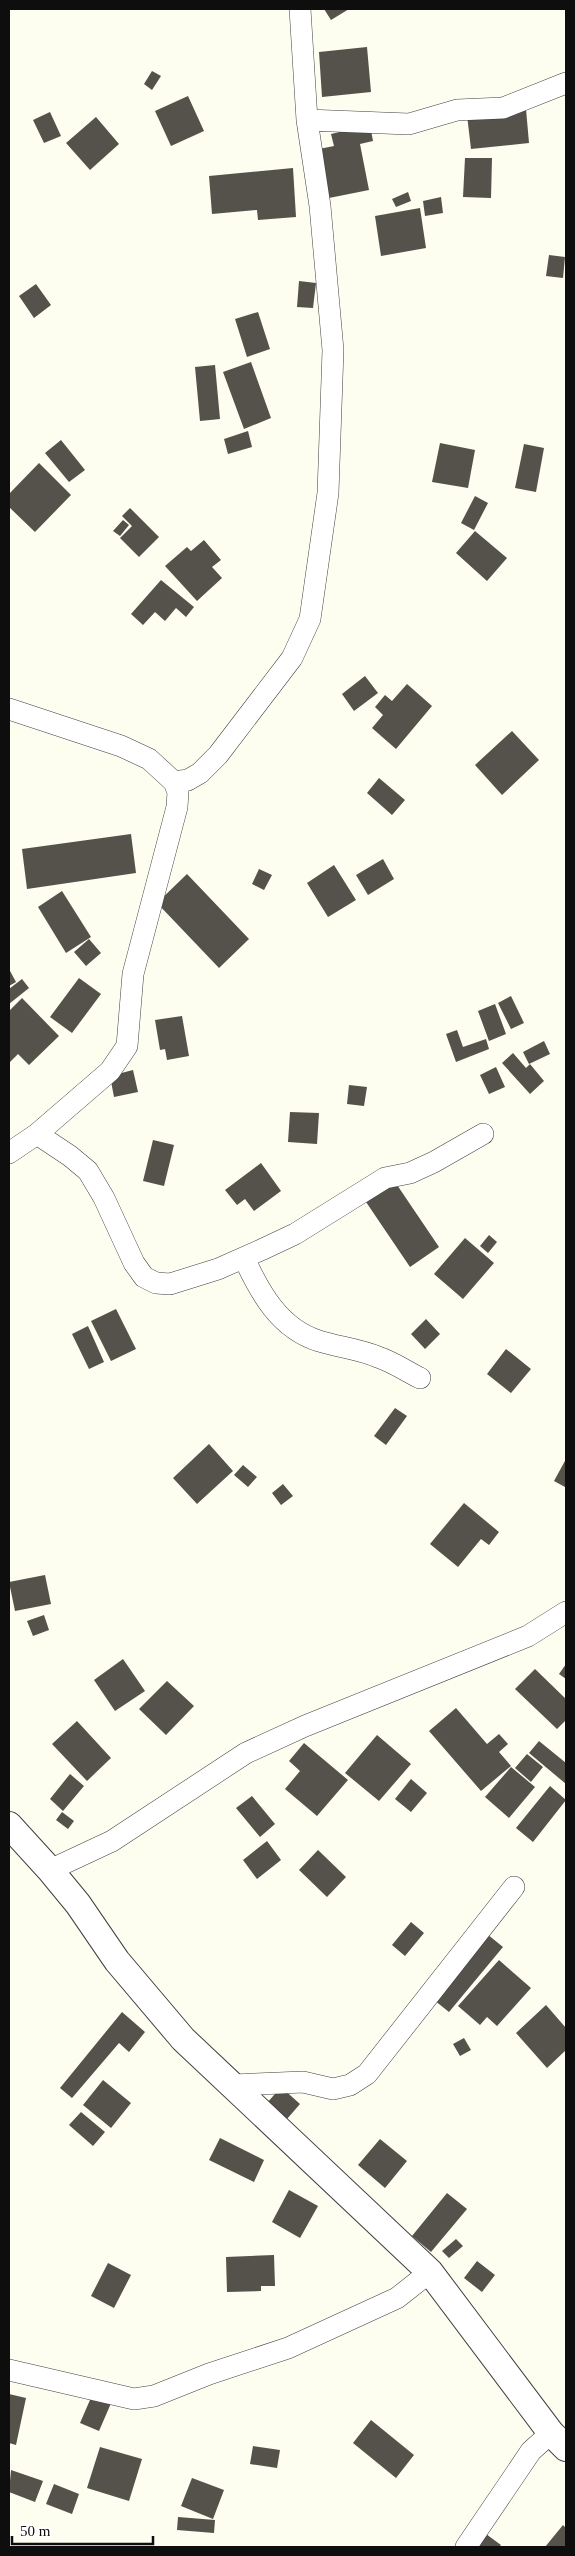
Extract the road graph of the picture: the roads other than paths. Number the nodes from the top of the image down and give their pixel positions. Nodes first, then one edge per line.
1 (300, 9) edge
2 (566, 83) edge
3 (308, 120) junction
4 (9, 709) edge
5 (174, 782) junction
6 (37, 1134) junction
7 (483, 1134) dead end
8 (9, 1153) edge
9 (244, 1258) junction
10 (420, 1378) dead end
11 (566, 1612) edge
12 (9, 1826) edge
13 (50, 1870) junction
14 (514, 1887) dead end
15 (234, 2085) junction
16 (430, 2272) junction
17 (9, 2370) edge
18 (559, 2440) edge
19 (466, 2547) edge

1 - 3 street
2 - 3 street
3 - 5 street
4 - 5 street
5 - 6 street
6 - 8 street
6 - 9 street
7 - 9 street
9 - 10 street
11 - 13 street
12 - 13 street
13 - 15 street
14 - 15 street
15 - 16 street
16 - 17 street
16 - 18 street
18 - 19 street

